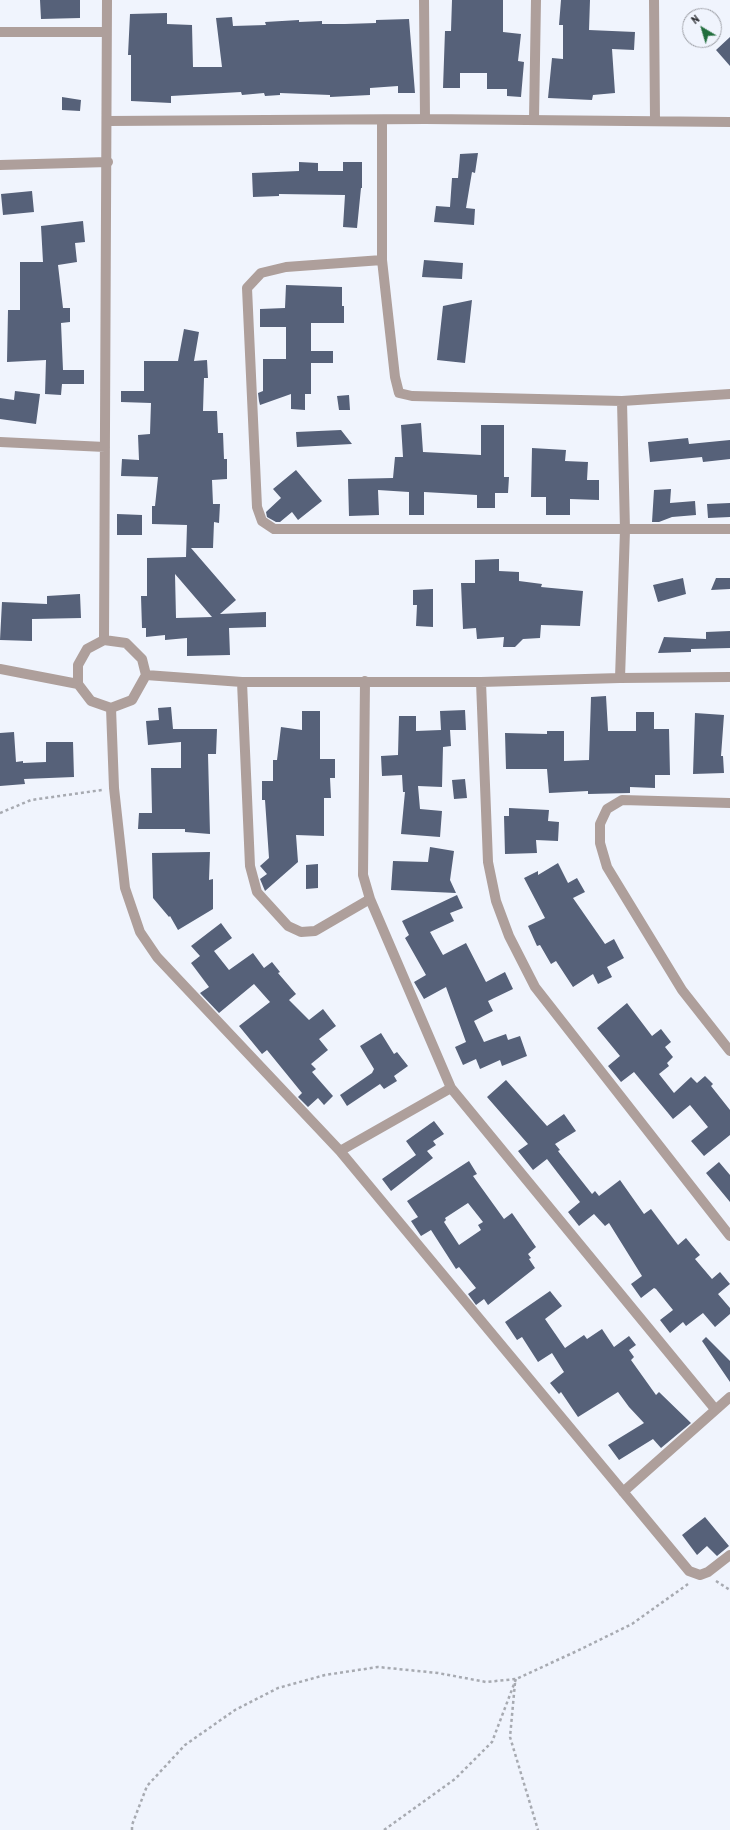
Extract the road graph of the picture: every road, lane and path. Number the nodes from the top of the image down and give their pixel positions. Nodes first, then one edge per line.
1 (107, 0) edge
2 (424, 0) edge
3 (536, 0) edge
4 (654, 0) edge
5 (0, 32) edge
6 (106, 32) junction
7 (424, 118) junction
8 (382, 120) junction
9 (534, 120) junction
10 (655, 120) junction
11 (108, 121) junction
12 (730, 122) edge
13 (108, 162) junction
14 (0, 165) edge
15 (382, 260) junction
16 (730, 394) edge
17 (622, 401) junction
18 (0, 442) edge
19 (105, 446) junction
20 (625, 530) junction
21 (730, 530) edge
22 (104, 640) junction
23 (0, 669) edge
24 (146, 675) junction
25 (730, 677) edge
26 (620, 678) junction
27 (242, 682) junction
28 (365, 682) junction
29 (481, 682) junction
30 (78, 684) junction
31 (111, 708) junction
32 (114, 788) junction
33 (730, 803) edge
34 (0, 813) edge
35 (370, 899) junction
36 (730, 1051) edge
37 (451, 1088) junction
38 (340, 1151) junction
39 (730, 1236) edge
40 (730, 1397) edge
41 (716, 1409) junction
42 (623, 1492) junction
43 (730, 1555) edge
44 (700, 1576) junction
45 (516, 1679) junction
46 (132, 1830) edge
47 (384, 1830) edge
48 (538, 1830) edge

1 - 6 street
2 - 7 street
3 - 9 street
4 - 10 street
5 - 6 street
6 - 11 street
7 - 8 street
7 - 9 street
8 - 11 street
8 - 15 street
9 - 10 street
10 - 12 street
11 - 13 street
13 - 14 street
13 - 19 street
15 - 17 street
15 - 20 street
16 - 17 street
17 - 20 street
18 - 19 street
19 - 22 street
20 - 21 street
20 - 26 street
22 - 24 street
22 - 30 street
23 - 30 street
24 - 27 street
24 - 31 street
25 - 26 street
26 - 29 street
27 - 28 street
27 - 35 street
28 - 29 street
28 - 35 street
29 - 39 street
30 - 31 street
31 - 32 street
32 - 34 path
32 - 38 street
33 - 36 street
35 - 37 street
37 - 38 street
37 - 41 street
38 - 42 street
40 - 41 street
41 - 42 street
42 - 44 street
43 - 44 street
44 - 45 path
45 - 46 path
45 - 47 path
45 - 48 path

